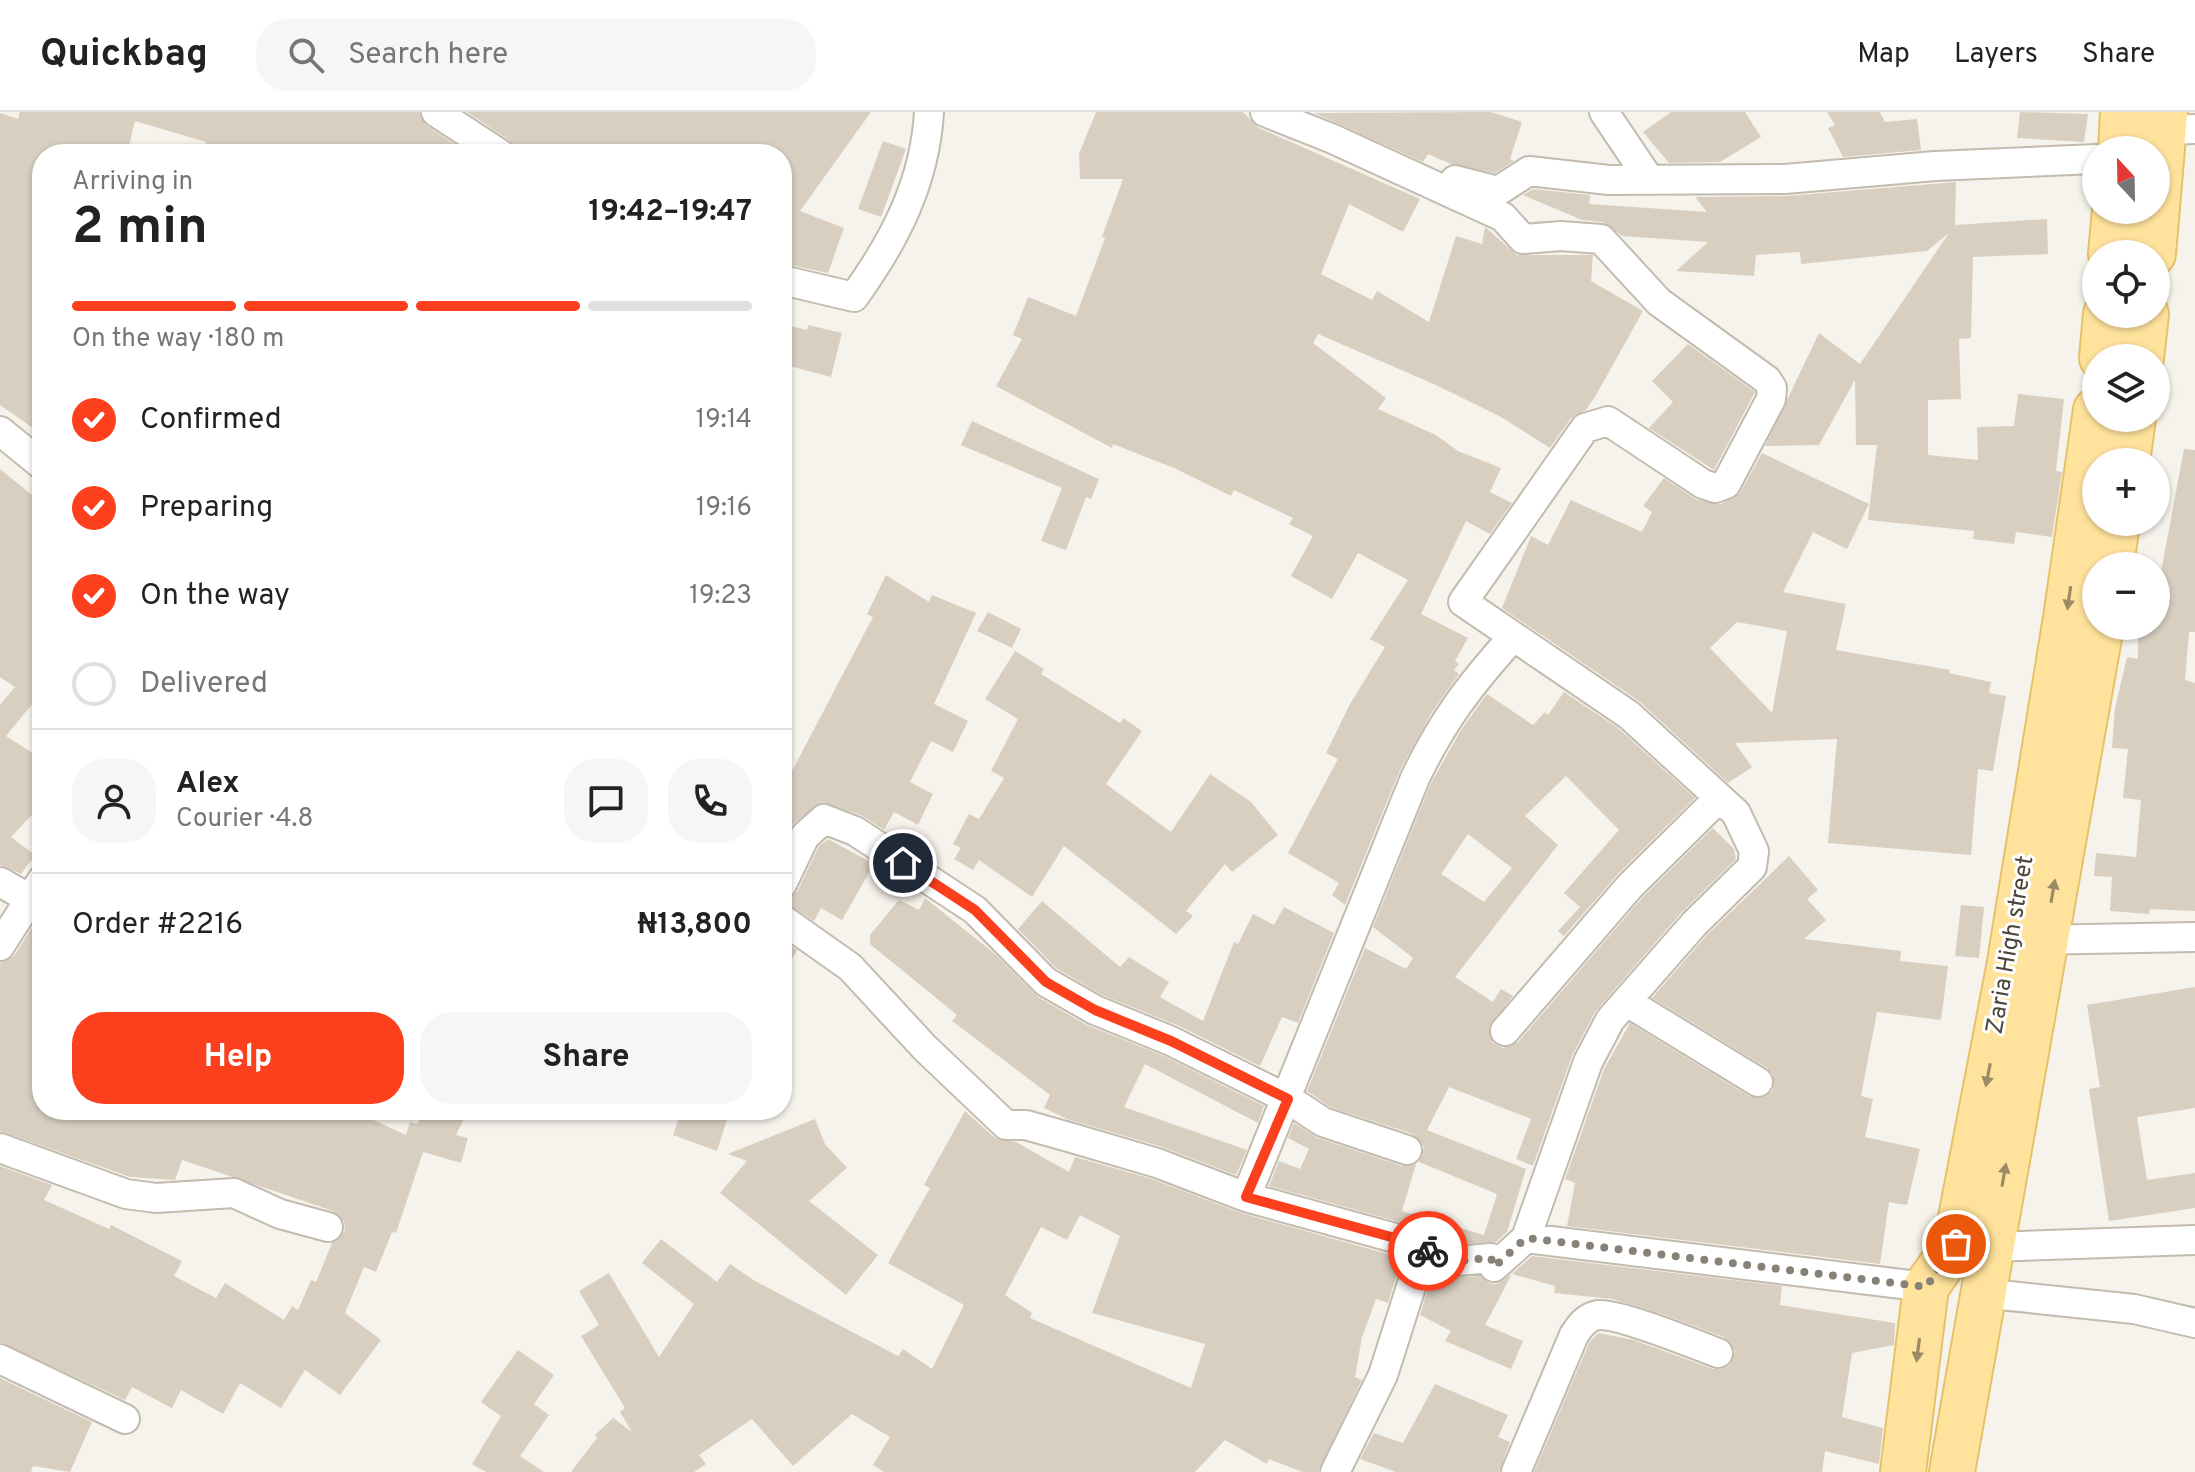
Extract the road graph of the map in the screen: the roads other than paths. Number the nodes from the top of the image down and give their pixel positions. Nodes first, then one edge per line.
1 (436, 112) edge
2 (929, 112) edge
3 (1265, 112) edge
4 (1604, 112) edge
5 (2123, 112) edge
6 (2175, 124) edge
7 (2122, 136) edge
8 (485, 144) edge
9 (2082, 160) edge
10 (1388, 163) junction
11 (1649, 179) junction
12 (2155, 240) edge
13 (792, 282) edge
14 (0, 431) edge
15 (2093, 432) edge
16 (32, 457) edge
17 (1512, 638) junction
18 (2098, 640) edge
19 (1719, 798) junction
20 (792, 863) edge
21 (0, 882) edge
22 (32, 893) edge
23 (32, 903) edge
24 (792, 926) edge
25 (2195, 937) edge
26 (2029, 940) junction
27 (0, 946) edge
28 (1627, 1002) junction
29 (1505, 1031) dead end
30 (1758, 1082) dead end
31 (1288, 1099) junction
32 (0, 1148) edge
33 (1407, 1150) dead end
34 (1246, 1197) junction
35 (328, 1227) dead end
36 (1526, 1238) junction
37 (2195, 1240) edge
38 (1424, 1246) junction
39 (1991, 1247) junction
40 (1926, 1287) junction
41 (1981, 1293) junction
42 (2195, 1323) edge
43 (1718, 1353) dead end
44 (0, 1359) edge
45 (125, 1419) dead end
46 (1335, 1472) edge
47 (1516, 1472) edge
48 (1903, 1472) edge
49 (1952, 1472) edge

1 - 8 street
2 - 13 street
3 - 10 street
4 - 11 street
5 - 7 main road
6 - 12 main road
9 - 11 street
10 - 11 street
10 - 17 street
14 - 16 street
15 -> 26 main road, Zaria High street
17 - 19 street
17 - 31 street
26 -> 18 main road, Zaria High street
19 - 28 street
19 - 29 street
20 - 31 street
21 - 22 street
23 - 27 street
24 - 34 street
25 - 26 street
39 -> 26 main road, Zaria High street
26 -> 40 main road, Zaria High street
28 - 30 street
28 - 36 street
31 - 33 street
31 - 34 street
32 - 35 street
34 - 38 street
36 - 38 street
36 - 40 street
37 - 39 street
38 - 46 street
39 - 41 main road, Zaria High street
40 -> 48 main road, Zaria High street
41 - 42 street
41 - 49 main road, Zaria High street
43 - 47 street
44 - 45 street

